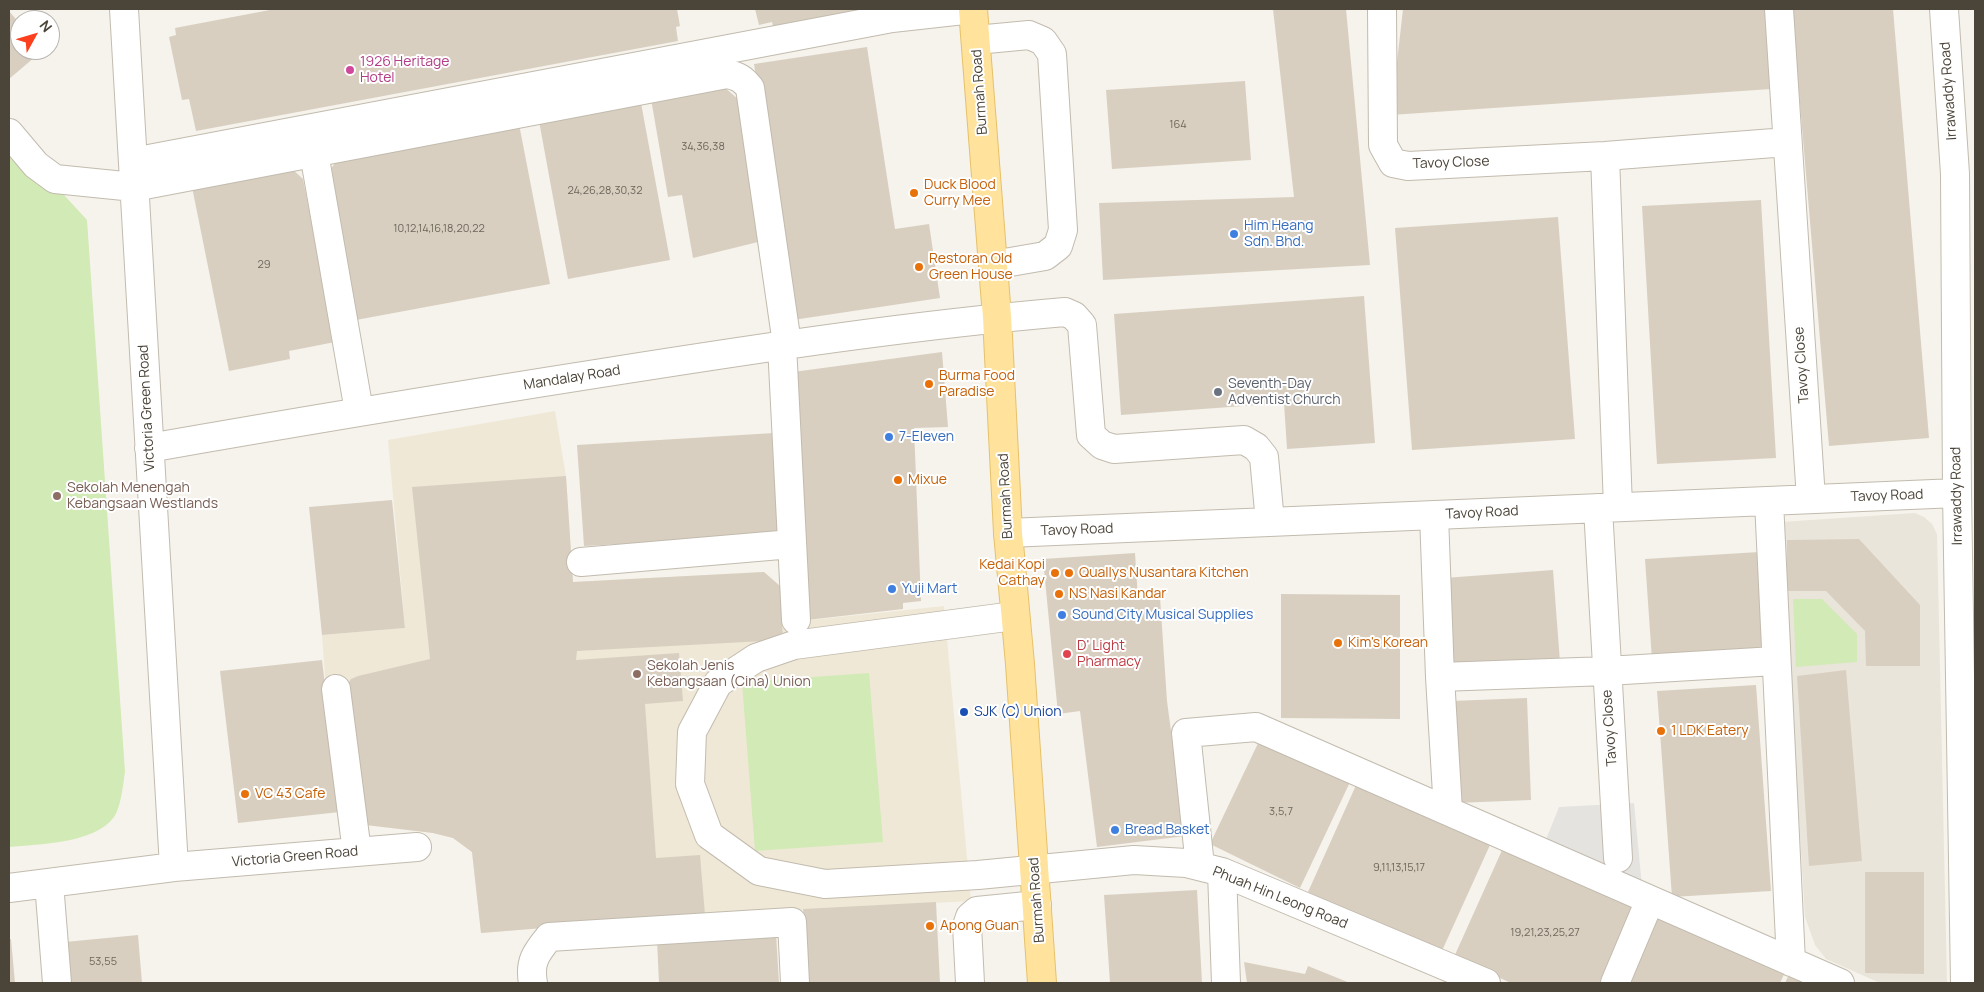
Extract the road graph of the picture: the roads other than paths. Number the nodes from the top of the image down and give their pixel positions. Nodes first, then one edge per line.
1 (124, 9) edge
2 (973, 9) edge
3 (1382, 9) edge
4 (1779, 9) edge
5 (1944, 9) edge
6 (891, 13) edge
7 (976, 40) junction
8 (9, 133) edge
9 (1787, 142) junction
10 (314, 153) junction
11 (1605, 156) junction
12 (1965, 173) edge
13 (134, 175) junction
14 (993, 265) junction
15 (997, 317) junction
16 (784, 344) junction
17 (359, 411) junction
18 (149, 448) junction
19 (1957, 493) junction
20 (1811, 499) junction
21 (1769, 500) junction
22 (1608, 507) junction
23 (1434, 515) junction
24 (1270, 522) junction
25 (1008, 533) junction
26 (792, 544) junction
27 (581, 562) dead end
28 (1014, 616) junction
29 (796, 620) dead end
30 (1775, 661) junction
31 (1607, 672) junction
32 (1440, 676) junction
33 (336, 690) dead end
34 (1448, 811) junction
35 (417, 847) dead end
36 (356, 852) junction
37 (1618, 858) dead end
38 (174, 866) junction
39 (1211, 869) junction
40 (1035, 870) junction
41 (49, 883) junction
42 (9, 888) edge
43 (1650, 900) junction
44 (1037, 905) junction
45 (1791, 962) junction
46 (57, 983) edge
47 (533, 983) edge
48 (795, 983) edge
49 (970, 983) edge
50 (1042, 983) edge
51 (1226, 983) edge
52 (1486, 983) edge
53 (1615, 983) edge
54 (1840, 983) edge
55 (1965, 983) edge

1 - 13 street, Victoria Green Road
2 - 6 street
2 - 7 main road, Burmah Road
3 - 11 street, Tavoy Close
4 - 9 street, Tavoy Close
5 - 12 street, Irrawaddy Road
6 - 13 street
7 - 14 main road, Burmah Road
7 - 14 street
8 - 13 street
9 - 11 street, Tavoy Close
9 - 20 street, Tavoy Close
10 - 13 street
10 - 16 street
10 - 17 street
11 - 22 street, Tavoy Close
12 - 19 street, Irrawaddy Road
13 - 18 street, Victoria Green Road
14 - 15 main road, Burmah Road
15 - 16 street, Mandalay Road
15 - 24 street, Mandalay Road
15 - 25 main road, Burmah Road
16 - 17 street, Mandalay Road
16 - 26 street
17 - 18 street, Mandalay Road
18 - 38 street, Victoria Green Road
19 - 20 street, Tavoy Road
19 - 55 street, Irrawaddy Road
20 - 21 street, Tavoy Road
21 - 22 street, Tavoy Road
21 - 30 street
22 - 23 street, Tavoy Road
22 - 31 street, Tavoy Close
23 - 24 street, Tavoy Road
23 - 32 street
24 - 25 street, Tavoy Road
25 - 28 main road, Burmah Road
26 - 27 street
26 - 29 street
28 - 40 main road, Burmah Road
28 - 40 street, Phuah Hin Leong Road
30 - 31 street
30 - 45 street
31 - 32 street
31 - 37 street, Tavoy Close
32 - 34 street
33 - 36 street
34 - 39 street
34 - 43 street
35 - 36 street, Victoria Green Road
36 - 38 street, Victoria Green Road
38 - 41 street, Victoria Green Road
39 - 40 street, Phuah Hin Leong Road
39 - 51 street
39 - 52 street, Phuah Hin Leong Road
40 - 44 main road, Burmah Road
41 - 42 street, Victoria Green Road
41 - 46 street
43 - 45 street
43 - 53 street
44 - 49 street
44 - 50 main road, Burmah Road
45 - 54 street
47 - 48 street

